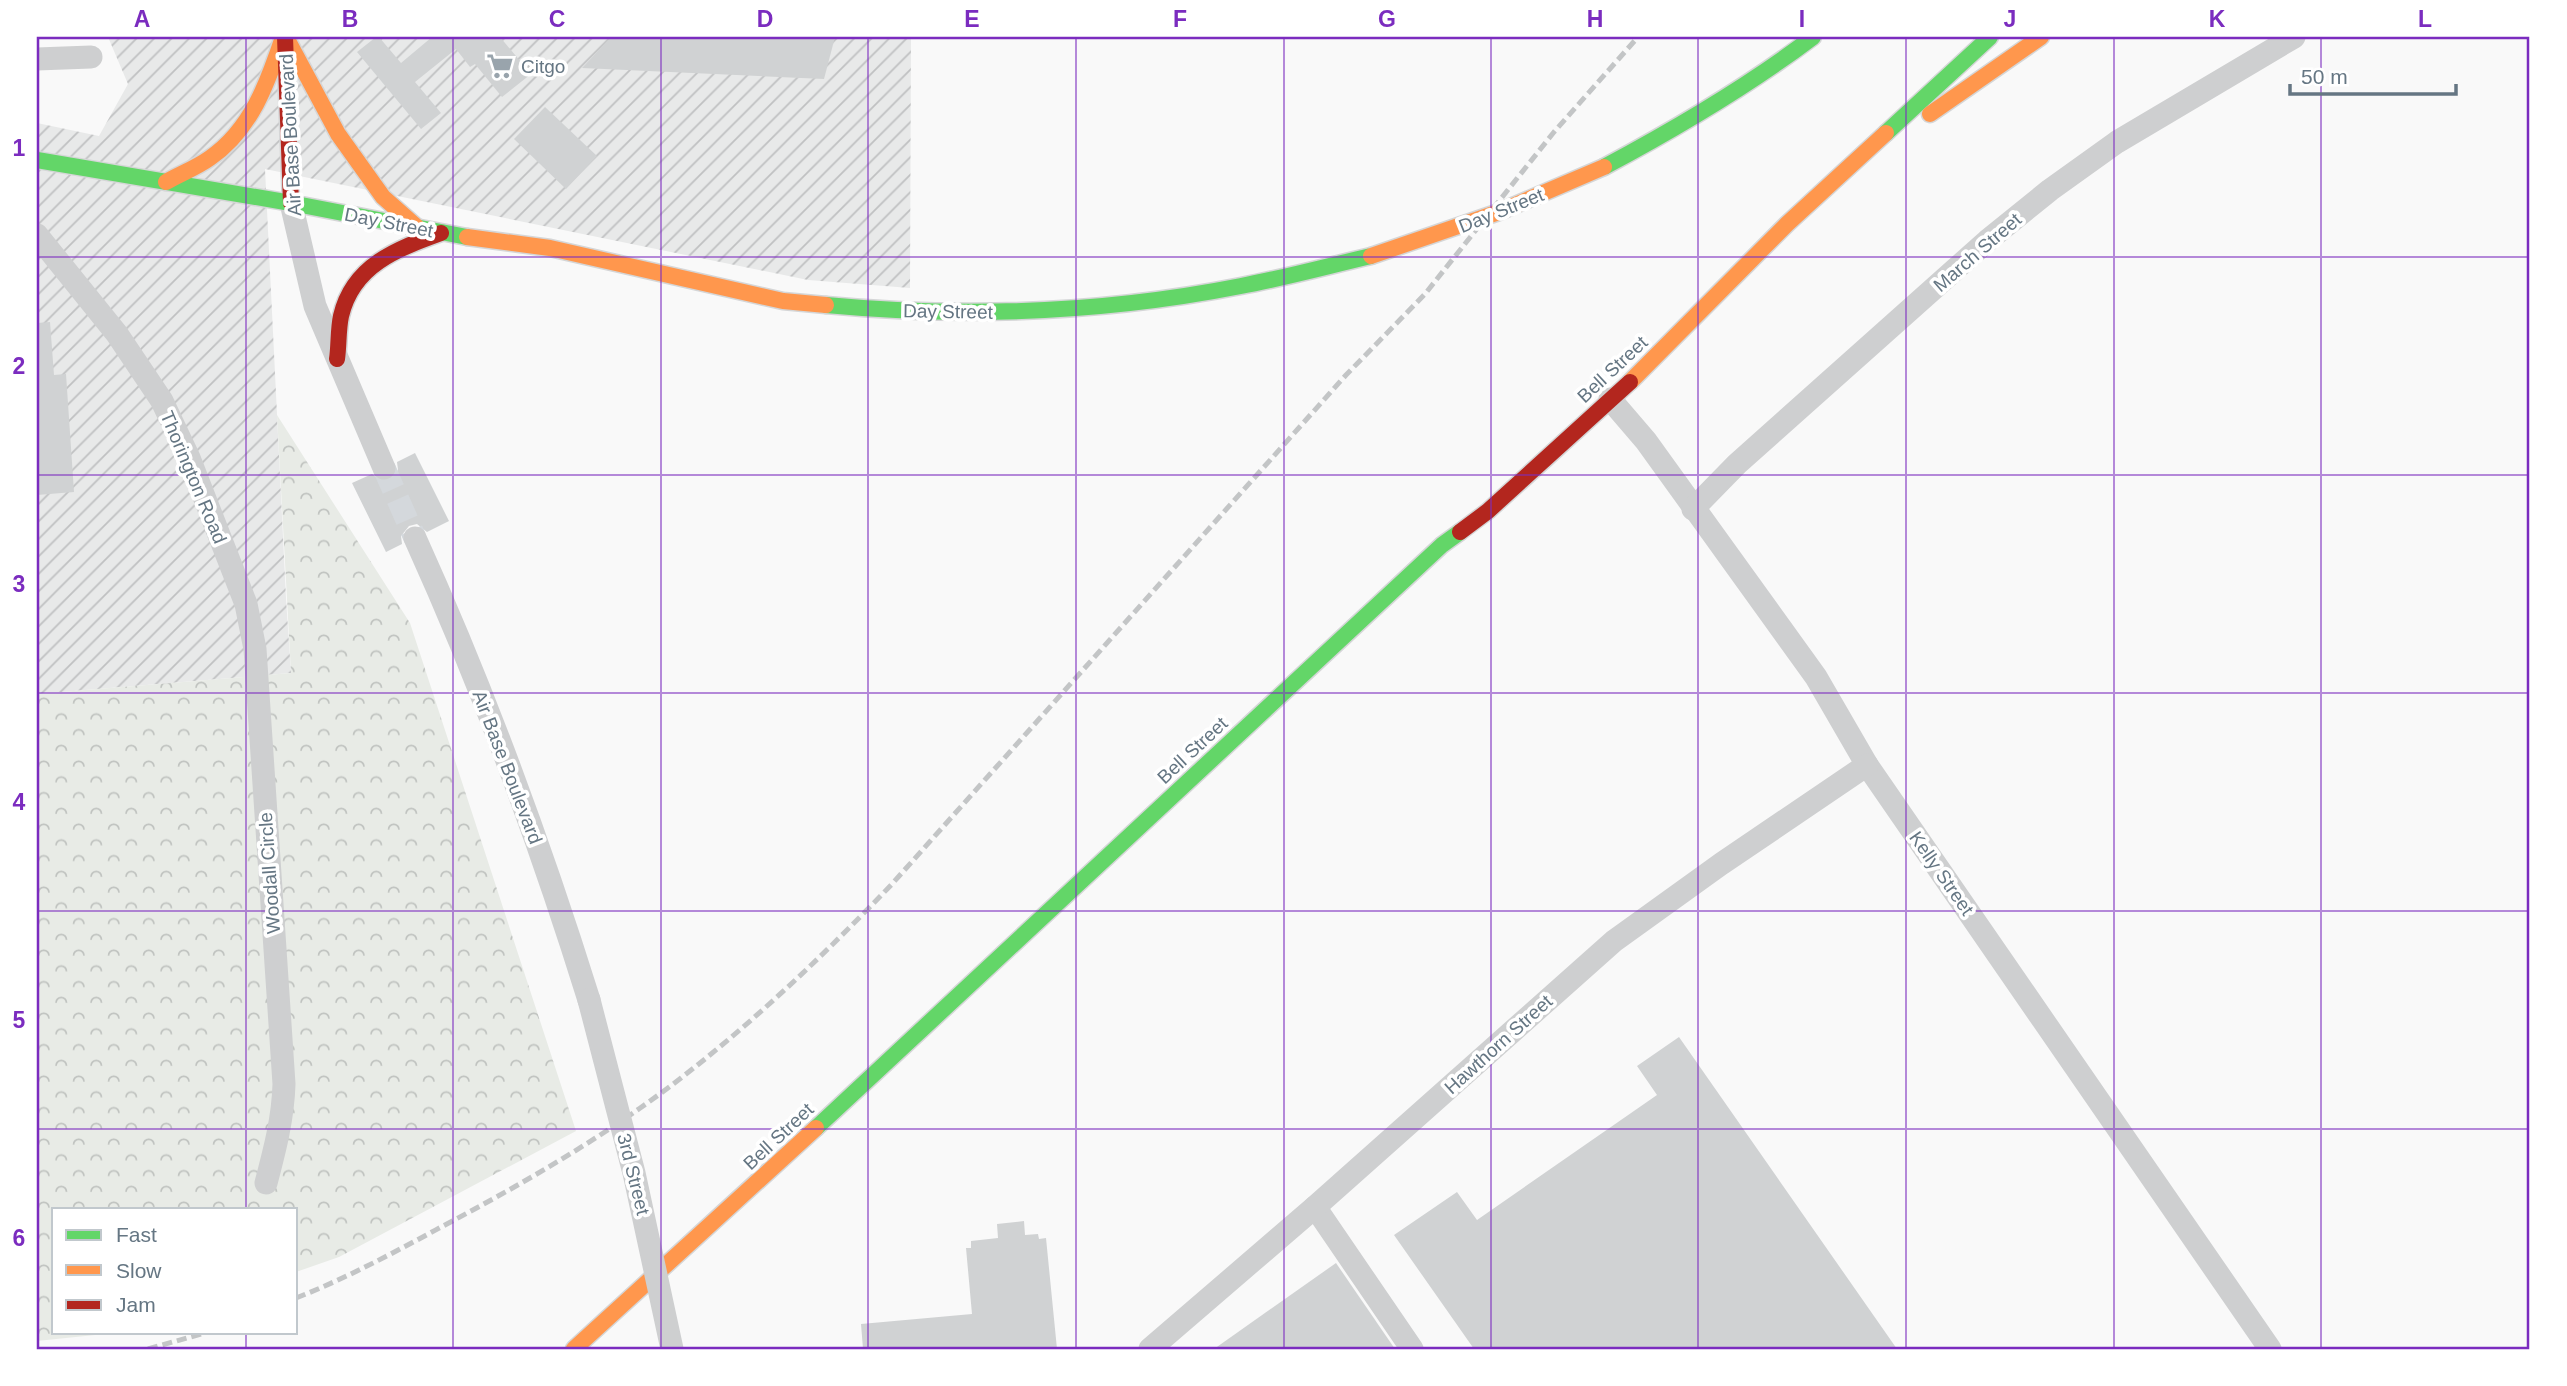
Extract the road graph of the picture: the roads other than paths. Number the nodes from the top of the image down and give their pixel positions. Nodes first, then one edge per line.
1 (285, 37) edge
2 (1813, 37) edge
3 (1990, 37) edge
4 (2041, 37) edge
5 (2294, 37) edge
6 (91, 57) dead end
7 (37, 59) edge
8 (37, 160) edge
9 (1837, 179) junction
10 (166, 183) junction
11 (291, 203) junction
12 (418, 228) junction
13 (441, 233) junction
14 (37, 235) edge
15 (337, 359) junction
16 (1610, 399) junction
17 (384, 468) tunnel mouth
18 (1693, 509) junction
19 (415, 538) tunnel mouth
20 (262, 757) joint
21 (1867, 765) junction
22 (589, 1000) joint
23 (266, 1182) dead end
24 (1315, 1207) junction
25 (2261, 1346) edge
26 (574, 1349) edge
27 (672, 1349) edge
28 (1150, 1349) edge
29 (1412, 1349) edge

1 - 10 main road
1 - 11 main road, Air Base Boulevard
1 - 12 main road
2 - 13 main road, Day Street, bridge
3 - 9 main road, Bell Street
4 - 9 main road, Bell Street
5 - 18 street, March Street
6 - 7 street
8 - 10 main road, Day Street
9 - 16 main road, Bell Street
10 - 11 main road, Day Street
11 - 12 main road, Day Street
11 - 15 street, Air Base Boulevard
12 - 13 main road, Day Street
13 - 15 main road
14 - 20 street, Thorington Road
15 - 17 street, Air Base Boulevard
16 - 18 street, Kelly Street
16 - 26 main road, Bell Street
18 - 21 street, Kelly Street
19 - 22 street, Air Base Boulevard
20 - 23 street, Woodall Circle
21 - 24 street, Hawthorn Street
21 - 25 street, Kelly Street
22 - 27 street, 3rd Street, bridge
24 - 28 street, Hawthorn Street
24 - 29 street

